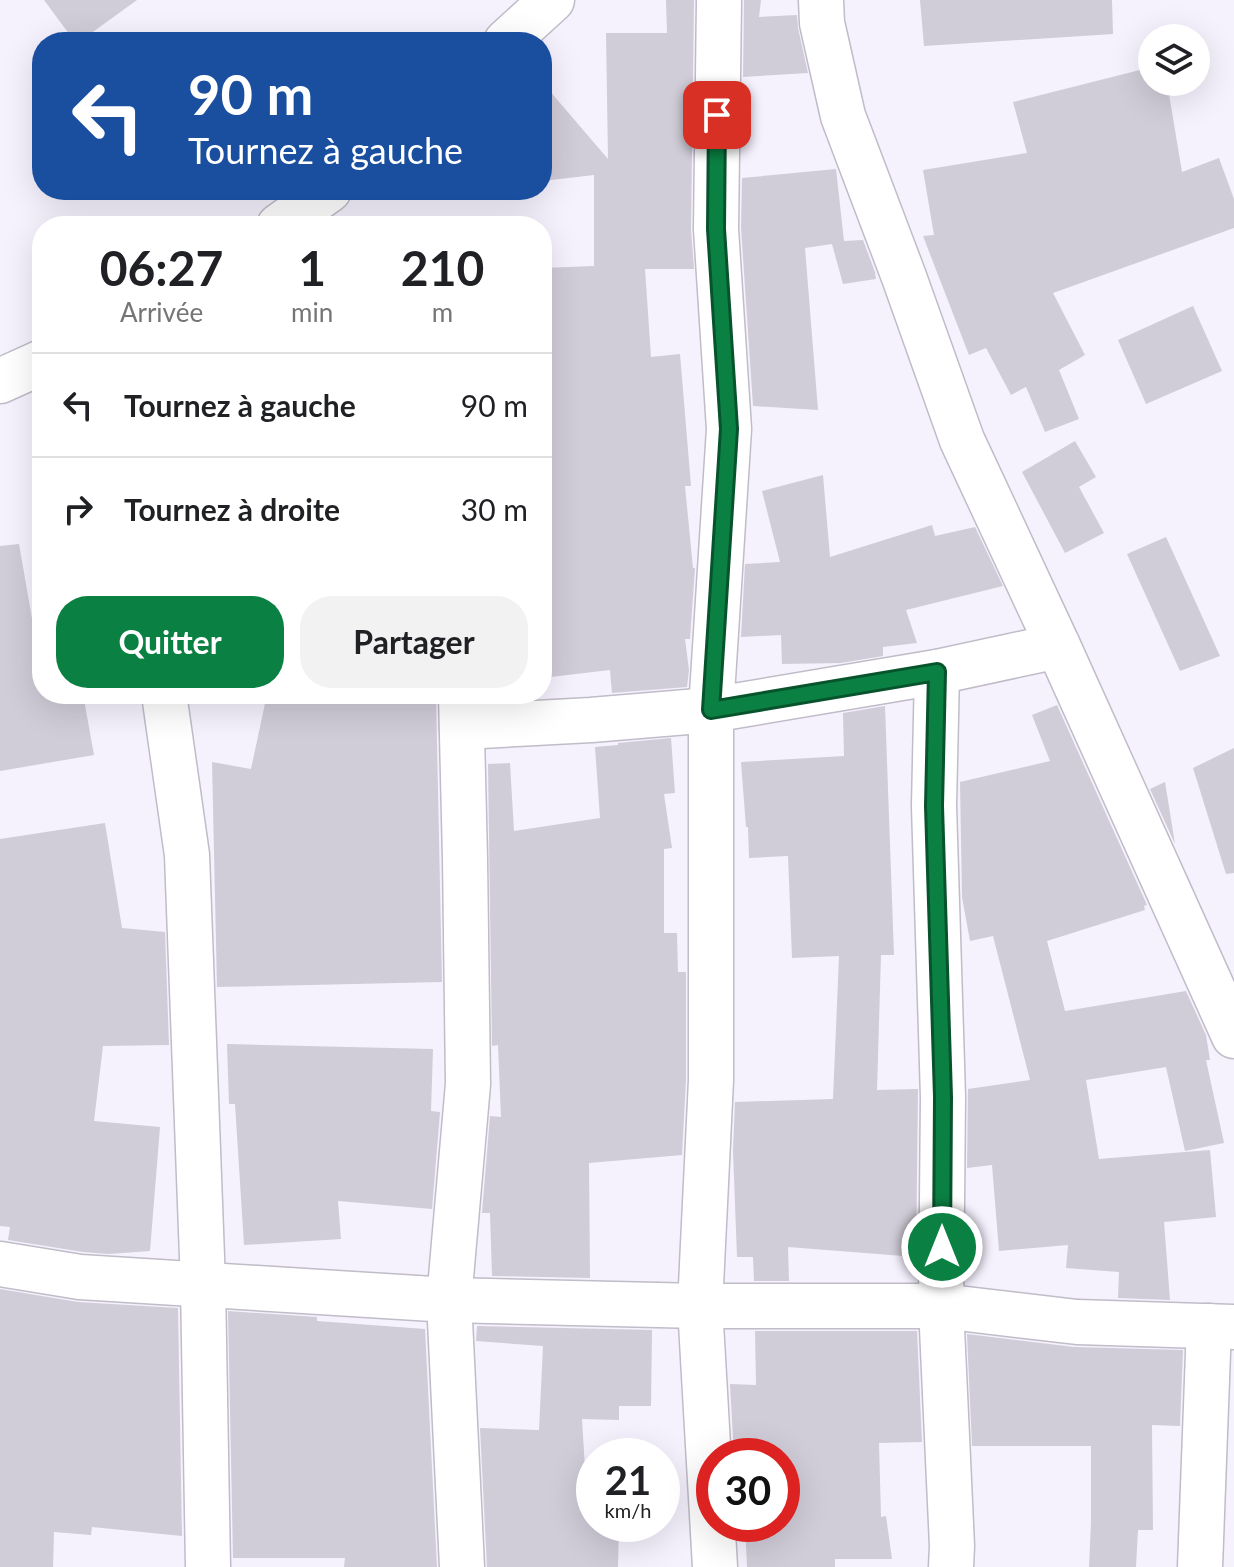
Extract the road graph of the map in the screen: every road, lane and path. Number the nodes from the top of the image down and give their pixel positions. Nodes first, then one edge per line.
1 (552, 0) edge
2 (719, 0) edge
3 (821, 0) edge
4 (517, 32) edge
5 (315, 200) edge
6 (293, 216) edge
7 (32, 367) edge
8 (0, 381) edge
9 (1058, 646) junction
10 (937, 672) junction
11 (165, 704) edge
12 (711, 710) junction
13 (461, 711) edge
14 (1234, 1036) edge
15 (0, 1264) edge
16 (203, 1284) junction
17 (449, 1300) junction
18 (700, 1306) junction
19 (941, 1306) junction
20 (1222, 1326) edge
21 (208, 1567) edge
22 (462, 1567) edge
23 (715, 1567) edge
24 (951, 1567) edge
25 (1200, 1567) edge

1 - 4 street
2 - 12 street
3 - 9 street
5 - 6 street
7 - 8 street
9 - 10 street
9 - 14 street
10 - 12 street
10 - 19 street
11 - 16 street
12 - 13 street
12 - 18 street
13 - 17 street
15 - 16 street
16 - 17 street
16 - 21 street
17 - 18 street
17 - 22 street
18 - 19 street
18 - 23 street
19 - 20 street
19 - 24 street
20 - 25 street

